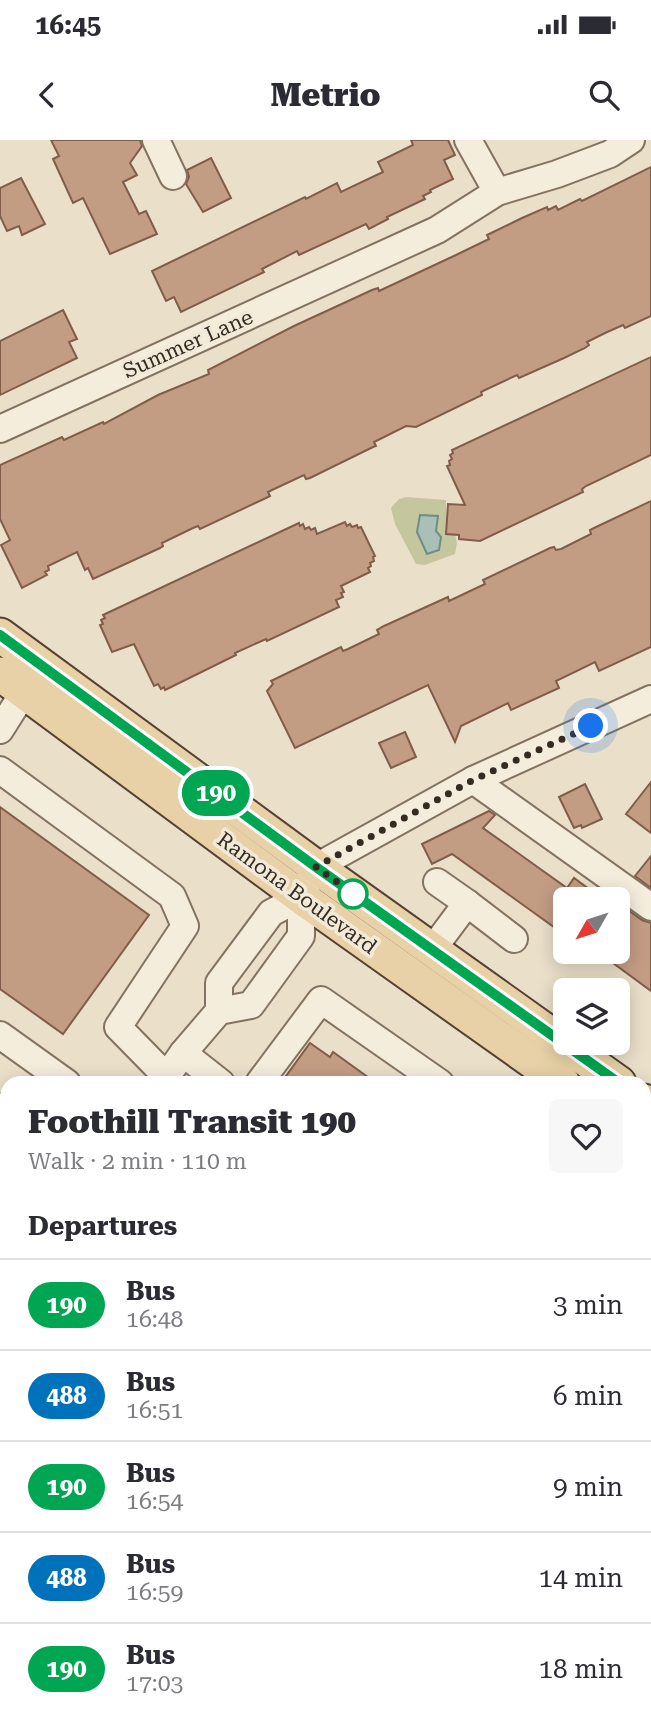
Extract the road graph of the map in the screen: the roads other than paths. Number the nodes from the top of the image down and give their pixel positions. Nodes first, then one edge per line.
1 (156, 140) edge
2 (468, 140) edge
3 (631, 140) edge
4 (173, 176) dead end
5 (496, 192) junction
6 (0, 429) edge
7 (0, 635) edge
8 (12, 683) edge
9 (647, 706) edge
10 (0, 730) edge
11 (0, 770) edge
12 (473, 780) junction
13 (316, 867) junction
14 (437, 882) dead end
15 (301, 897) junction
16 (467, 903) junction
17 (651, 907) edge
18 (514, 939) dead end
19 (432, 950) junction
20 (219, 1011) junction
21 (0, 1035) edge
22 (183, 1053) junction
23 (57, 1076) edge
24 (161, 1076) edge
25 (167, 1076) edge
26 (212, 1076) edge
27 (264, 1076) edge
28 (430, 1076) edge
29 (549, 1076) edge
30 (609, 1076) edge

1 - 4 street
2 - 5 street
3 - 5 street, Summer Lane
5 - 6 street, Summer Lane
7 - 13 main road, Ramona Boulevard
8 - 10 street
8 - 15 main road, Ramona Boulevard
9 - 12 street
11 - 24 street
12 - 13 street
12 - 17 street
13 - 15 street
13 - 19 main road, Ramona Boulevard
14 - 16 street
15 - 20 street
15 - 20 street
15 - 29 main road, Ramona Boulevard
16 - 18 street
16 - 19 street
19 - 30 main road, Ramona Boulevard
20 - 22 street
21 - 23 street
22 - 25 street
22 - 26 street
27 - 28 street

